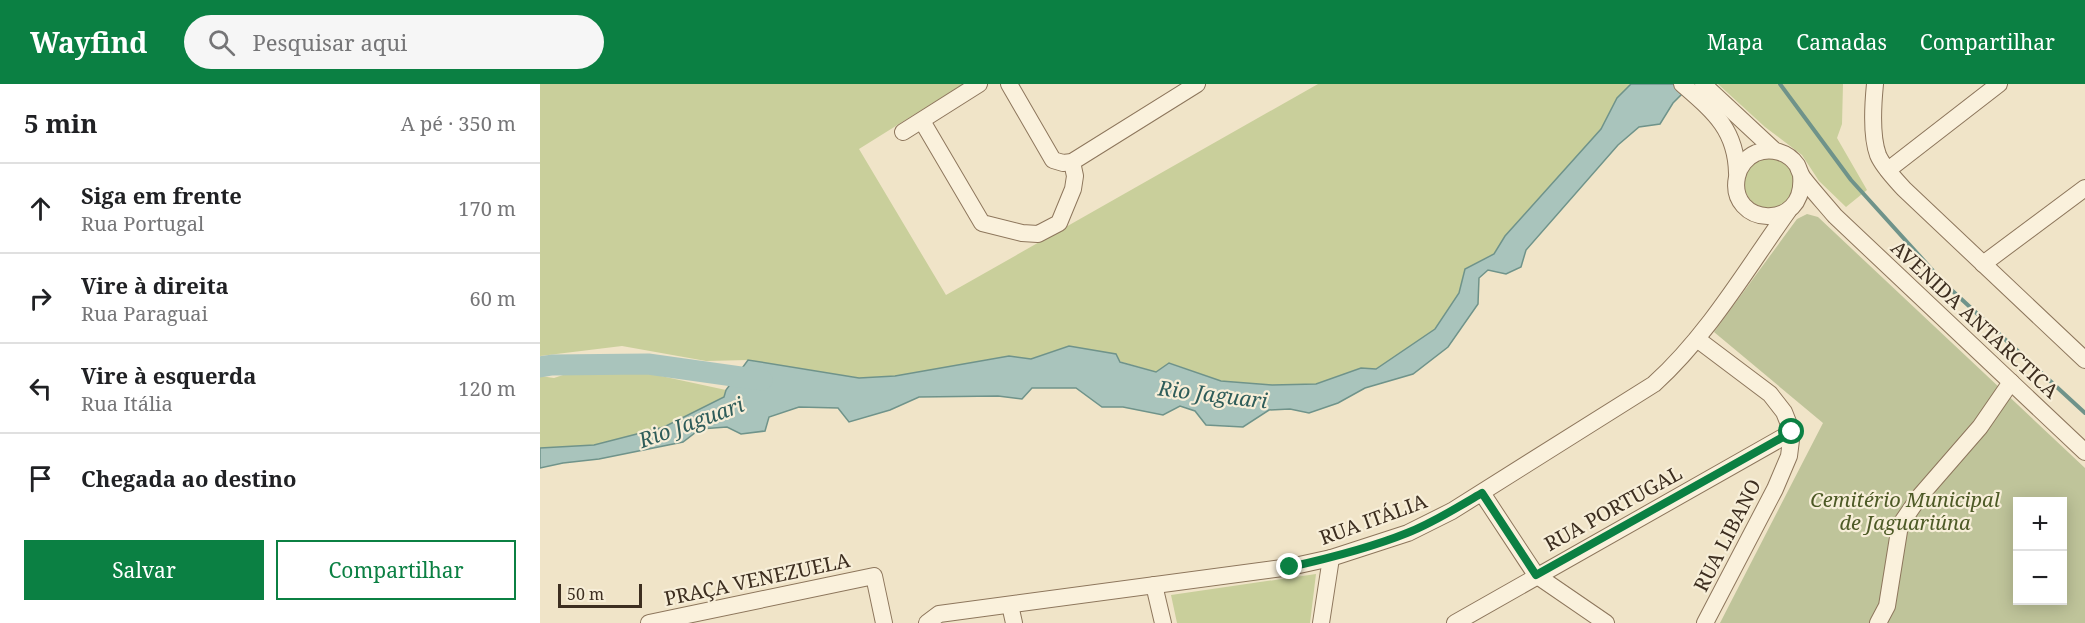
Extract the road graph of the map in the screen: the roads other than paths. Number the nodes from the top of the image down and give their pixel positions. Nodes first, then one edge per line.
1 (979, 84) edge
2 (1009, 84) edge
3 (1197, 84) edge
4 (1682, 84) edge
5 (1875, 84) edge
6 (1999, 84) edge
7 (1704, 91) edge
8 (922, 121) junction
9 (903, 132) dead end
10 (1774, 150) junction
11 (1072, 162) junction
12 (1887, 170) junction
13 (1737, 173) junction
14 (1801, 175) junction
15 (2085, 188) edge
16 (1790, 209) junction
17 (1835, 216) junction
18 (1983, 264) junction
19 (1697, 339) junction
20 (2085, 360) edge
21 (2011, 382) junction
22 (1792, 432) junction
23 (2085, 452) edge
24 (1482, 493) junction
25 (1331, 558) junction
26 (1536, 575) junction
27 (1154, 585) junction
28 (1010, 605) junction
29 (649, 623) edge
30 (884, 623) edge
31 (927, 623) edge
32 (1014, 623) edge
33 (1162, 623) edge
34 (1321, 623) edge
35 (1455, 623) edge
36 (1606, 623) edge
37 (1705, 623) edge
38 (1878, 623) edge

1 - 8 street
2 - 11 street
3 - 11 street
4 - 7 street
5 - 12 street
6 - 12 street
7 - 10 street
7 - 13 street
8 - 9 street
8 - 11 street
10 - 13 street
10 - 14 street
12 - 18 street
13 - 16 street
14 - 16 street
14 - 17 street, AVENIDA ANTARCTICA
15 - 18 street
16 - 17 street, AVENIDA ANTARCTICA
16 - 19 street, RUA ITÁLIA
17 - 21 street, AVENIDA ANTARCTICA
18 - 20 street
19 - 22 street
19 - 24 street, RUA ITÁLIA
21 - 23 street, AVENIDA ANTARCTICA
21 - 38 street
22 - 26 street, RUA PORTUGAL
22 - 37 street, RUA LIBANO
24 - 25 street, RUA ITÁLIA
24 - 26 street
25 - 27 street, RUA ITÁLIA
25 - 34 street
26 - 35 street, RUA PORTUGAL
26 - 36 street
27 - 28 street, RUA ITÁLIA
27 - 33 street
28 - 31 street, RUA ITÁLIA
28 - 32 street
29 - 30 street, PRAÇA VENEZUELA

